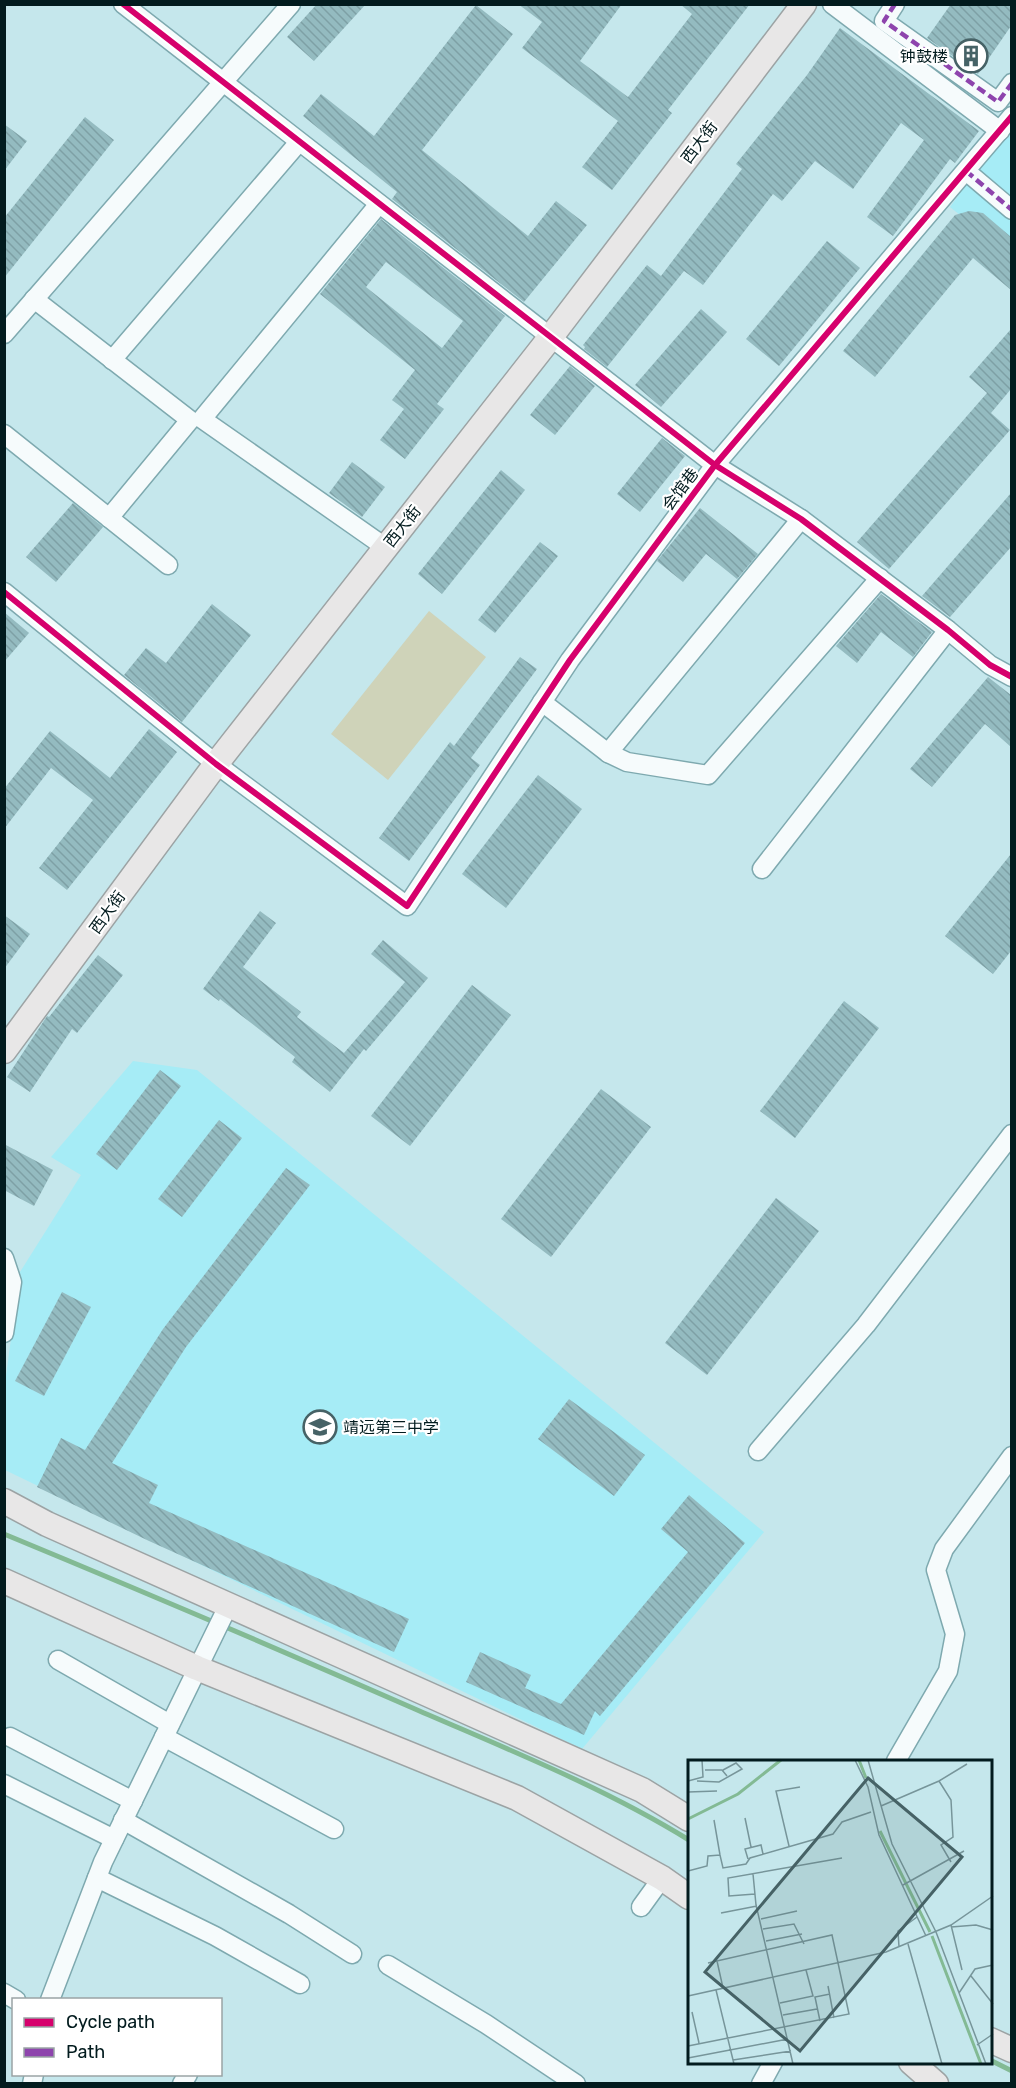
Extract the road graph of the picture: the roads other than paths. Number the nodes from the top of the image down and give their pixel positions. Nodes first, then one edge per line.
1 (123, 4) edge
2 (291, 4) edge
3 (804, 4) edge
4 (832, 4) edge
5 (895, 4) edge
6 (145, 11) edge
7 (223, 83) junction
8 (1011, 83) edge
9 (1011, 116) edge
10 (1000, 131) junction
11 (299, 142) junction
12 (966, 171) junction
13 (378, 204) junction
14 (1011, 210) edge
15 (34, 299) junction
16 (4, 334) edge
17 (550, 338) junction
18 (112, 360) junction
19 (4, 434) edge
20 (715, 465) junction
21 (109, 518) junction
22 (801, 519) junction
23 (386, 547) junction
24 (168, 565) dead end
25 (880, 578) junction
26 (4, 592) edge
27 (948, 630) junction
28 (1011, 677) edge
29 (542, 702) junction
30 (608, 753) junction
31 (216, 764) junction
32 (762, 869) dead end
33 (4, 1052) edge
34 (1011, 1134) edge
35 (4, 1258) edge
36 (4, 1333) edge
37 (758, 1451) dead end
38 (1011, 1456) edge
39 (4, 1501) edge
40 (4, 1581) edge
41 (226, 1608) junction
42 (58, 1660) dead end
43 (197, 1668) junction
44 (167, 1731) junction
45 (10, 1737) dead end
46 (897, 1760) edge
47 (4, 1784) edge
48 (133, 1801) junction
49 (688, 1817) edge
50 (123, 1820) junction
51 (334, 1828) dead end
52 (114, 1839) junction
53 (97, 1878) junction
54 (662, 1878) junction
55 (688, 1896) edge
56 (641, 1907) dead end
57 (352, 1954) dead end
58 (388, 1965) dead end
59 (300, 1984) dead end
60 (51, 1998) edge
61 (992, 2041) edge
62 (1011, 2050) edge
63 (772, 2064) edge
64 (913, 2064) edge
65 (576, 2084) edge
66 (761, 2084) edge
67 (936, 2084) edge

1 - 6 street
2 - 7 street
3 - 17 main road, 西大街
4 - 10 street
5 - 8 street
6 - 7 street
7 - 11 street
7 - 15 street
9 - 10 street, 会馆巷
10 - 12 street, 会馆巷
11 - 13 street
11 - 18 street
12 - 14 street
12 - 20 street, 会馆巷
13 - 17 street
13 - 23 street
15 - 16 street
15 - 18 street
17 - 20 street
17 - 23 main road, 西大街
18 - 21 street
19 - 21 street
20 - 22 street
20 - 29 street, 会馆巷
21 - 24 street
22 - 25 street
22 - 30 street
23 - 31 main road, 西大街
25 - 27 street
25 - 30 street
26 - 31 street
27 - 28 street
27 - 32 street
29 - 30 street
29 - 31 street, 会馆巷
31 - 33 main road, 西大街
34 - 37 street
35 - 36 street
38 - 46 street
39 - 41 main road
40 - 43 main road
41 - 43 street
41 - 49 main road
42 - 44 street
43 - 44 street
43 - 54 main road
44 - 48 street
44 - 51 street
45 - 48 street
47 - 52 street
48 - 50 street
50 - 52 street
50 - 57 street
52 - 53 street
53 - 59 street
53 - 60 street
54 - 55 main road
54 - 56 street
58 - 65 street
61 - 62 main road
63 - 66 street
64 - 67 main road

